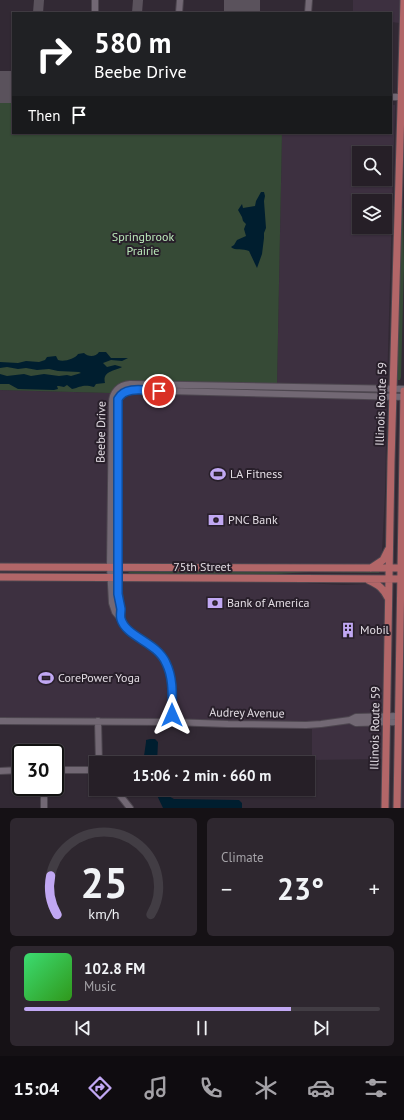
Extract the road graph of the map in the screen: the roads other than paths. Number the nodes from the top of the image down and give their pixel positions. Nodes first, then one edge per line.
1 (95, 0) edge
2 (180, 0) edge
3 (309, 0) edge
4 (404, 0) edge
5 (95, 12) edge
6 (179, 12) edge
7 (308, 12) edge
8 (392, 97) edge
9 (401, 97) junction
10 (393, 389) junction
11 (404, 390) edge
12 (392, 397) junction
13 (404, 397) edge
14 (389, 548) junction
15 (0, 567) edge
16 (114, 568) junction
17 (371, 568) junction
18 (389, 568) junction
19 (402, 568) edge
20 (0, 577) edge
21 (114, 578) junction
22 (365, 579) junction
23 (389, 579) junction
24 (402, 579) edge
25 (402, 593) edge
26 (388, 599) junction
27 (386, 719) junction
28 (398, 719) junction
29 (0, 721) edge
30 (98, 721) junction
31 (172, 722) junction
32 (99, 756) edge
33 (12, 770) edge
34 (64, 770) edge
35 (89, 770) edge
36 (0, 771) edge
37 (44, 796) edge
38 (121, 796) edge
39 (44, 808) edge
40 (130, 808) edge
41 (385, 808) edge
42 (397, 808) edge

1 - 5 street
2 - 6 street
3 - 7 street
4 - 9 main road, Illinois Route 59
8 - 9 street
9 - 10 main road, Illinois Route 59
10 - 11 street, Beebe Drive
10 - 12 main road, Illinois Route 59
10 - 16 street, Beebe Drive
11 - 13 main road, Illinois Route 59
12 - 13 street, Beebe Drive
12 - 14 main road, Illinois Route 59
12 - 16 street, Beebe Drive
13 - 19 main road, Illinois Route 59
14 - 17 main road
14 - 18 main road, Illinois Route 59
15 - 16 main road, 75th Street
16 - 17 main road, 75th Street
16 - 21 street, Beebe Drive
17 - 18 main road, 75th Street
18 - 19 main road, 75th Street
18 - 23 main road, Illinois Route 59
19 - 24 main road, Illinois Route 59
20 - 21 main road, 75th Street
21 - 22 main road, 75th Street
21 - 31 street, Beebe Drive
22 - 23 main road, 75th Street
22 - 26 main road
23 - 24 main road, 75th Street
23 - 26 main road, Illinois Route 59
24 - 25 main road, Illinois Route 59
25 - 28 main road, Illinois Route 59
26 - 27 main road, Illinois Route 59
27 - 28 street, Audrey Avenue
27 - 31 street, Audrey Avenue
27 - 41 main road, Illinois Route 59
28 - 42 main road, Illinois Route 59
29 - 30 street, Audrey Avenue
30 - 31 street, Audrey Avenue
30 - 32 street
33 - 36 street
34 - 35 street
37 - 39 street
38 - 40 street

